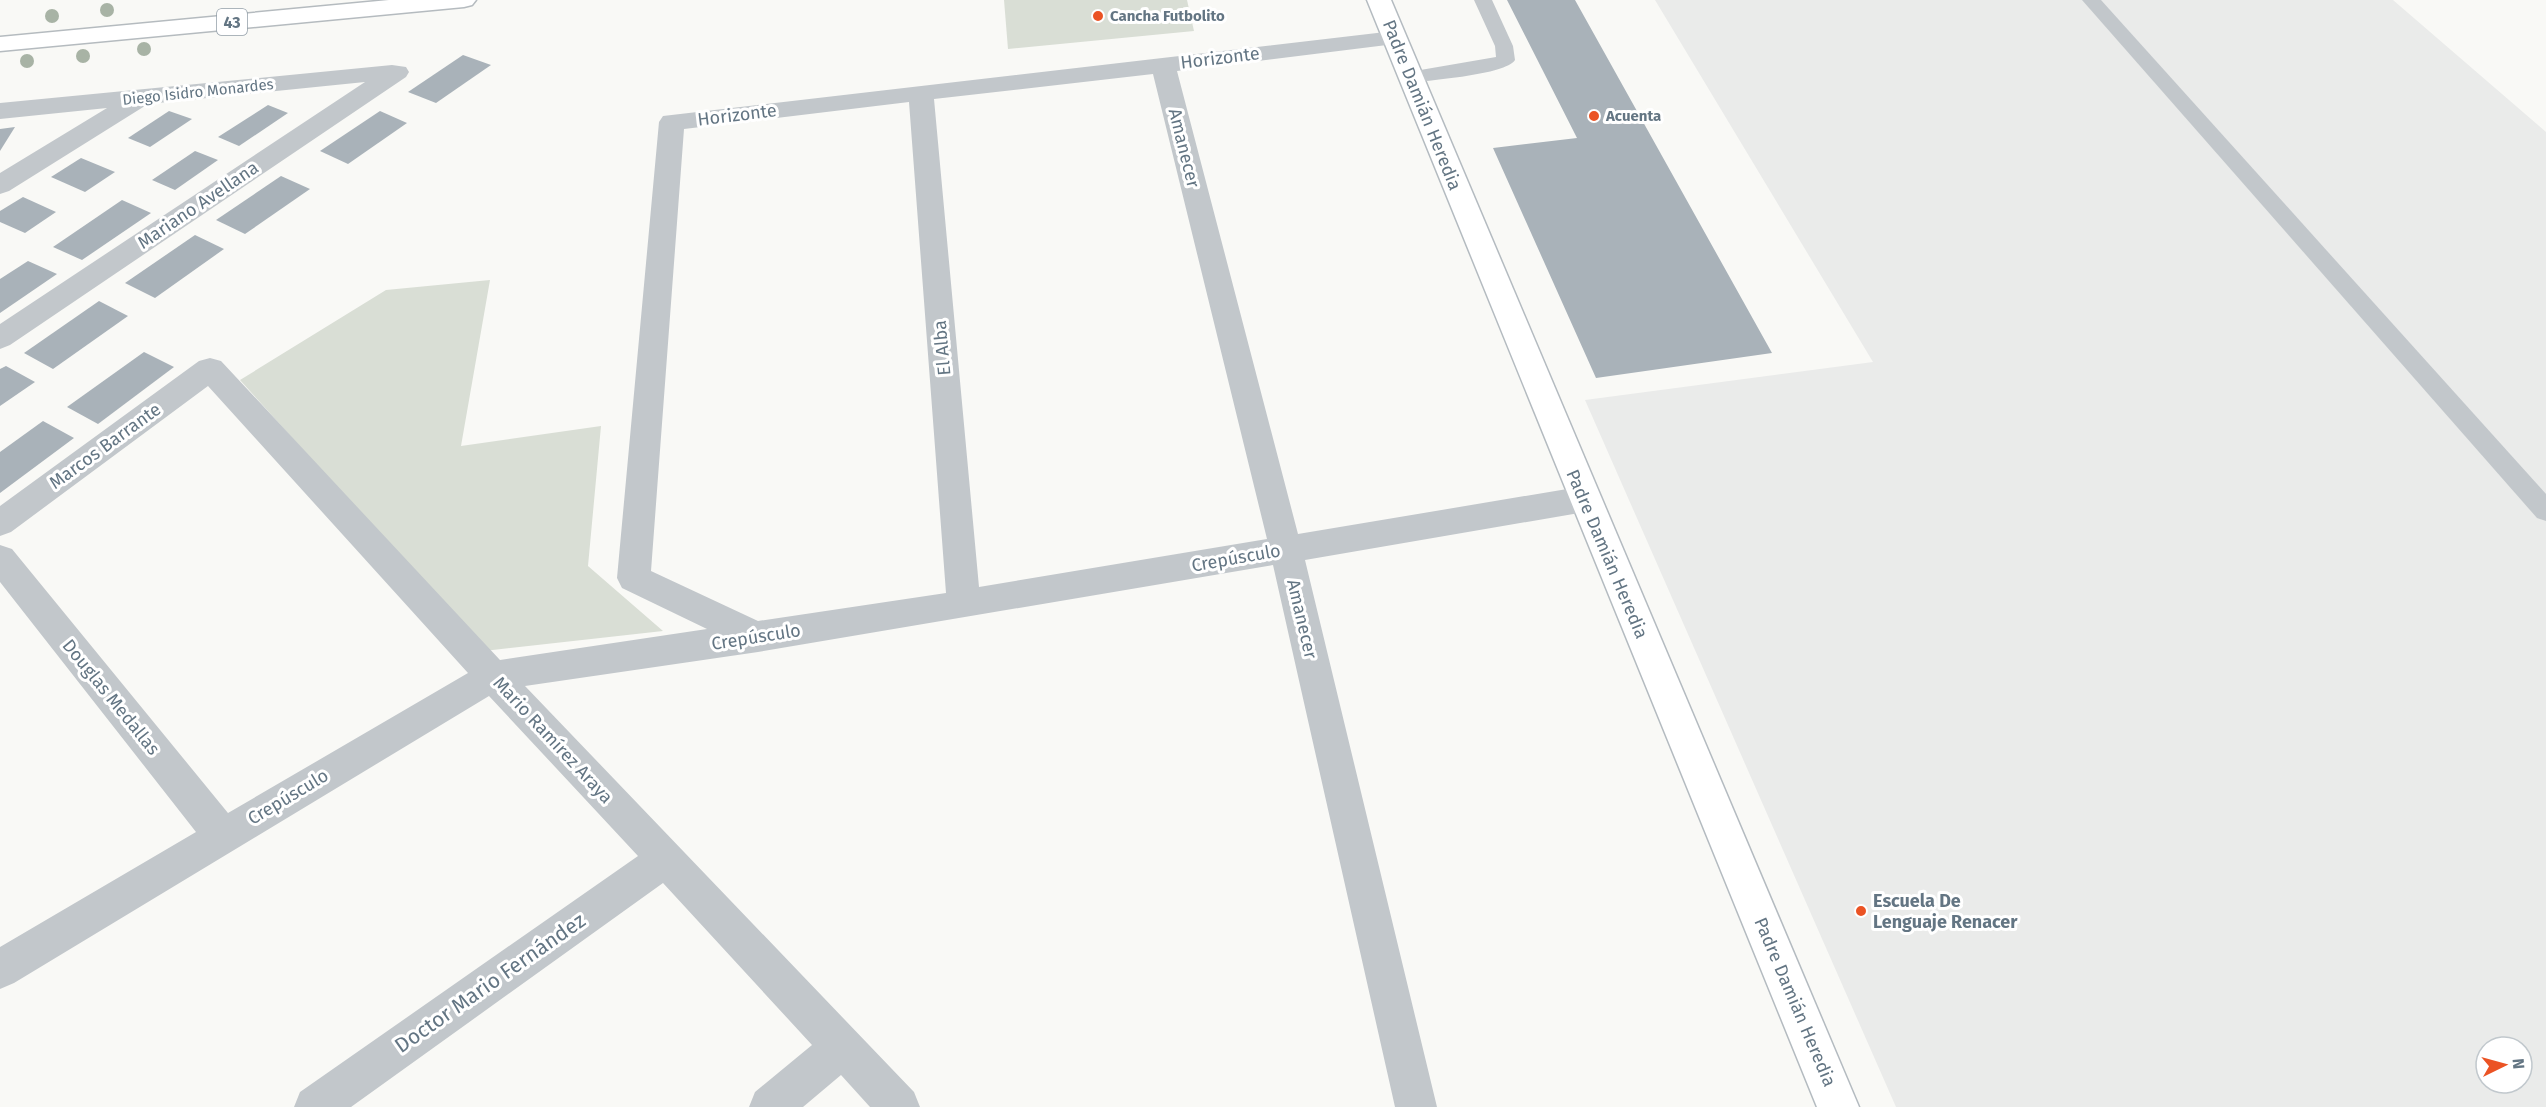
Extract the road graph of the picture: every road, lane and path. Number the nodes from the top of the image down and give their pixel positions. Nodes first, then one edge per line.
1 (464, 0) edge
2 (1379, 0) edge
3 (1483, 0) edge
4 (2091, 0) edge
5 (1394, 38) junction
6 (0, 44) edge
7 (1163, 64) junction
8 (397, 72) joint
9 (1410, 77) junction
10 (921, 93) junction
11 (143, 98) junction
12 (0, 111) edge
13 (0, 185) edge
14 (0, 338) edge
15 (210, 369) joint
16 (1585, 499) junction
17 (2546, 511) edge
18 (0, 523) edge
19 (1286, 550) junction
20 (0, 558) edge
21 (964, 604) junction
22 (758, 637) junction
23 (493, 676) junction
24 (223, 836) junction
25 (665, 859) junction
26 (0, 969) edge
27 (842, 1047) junction
28 (315, 1107) edge
29 (770, 1107) edge
30 (899, 1107) edge
31 (1416, 1107) edge
32 (1838, 1107) edge

1 - 6 street, 43
2 - 5 street, Padre Damián Heredia
3 - 9 lane
4 - 17 lane
5 - 7 street, Horizonte
5 - 9 street, Padre Damián Heredia
7 - 10 street, Horizonte
7 - 19 street, Amanecer
8 - 11 street, Diego Isidro Monardes
8 - 14 street, Mariano Avellana
9 - 16 street, Padre Damián Heredia
10 - 21 street, El Alba
10 - 22 street, Horizonte
11 - 12 street, Diego Isidro Monardes
11 - 13 street
15 - 18 street, Marcos Barrante
15 - 23 street, Mario Ramírez Araya
16 - 19 street, Crepúsculo
16 - 32 street, Padre Damián Heredia
19 - 21 street, Crepúsculo
19 - 31 street, Amanecer
20 - 24 street, Douglas Medallas
21 - 22 street, Crepúsculo
22 - 23 street, Crepúsculo
23 - 24 street, Crepúsculo
23 - 25 street, Mario Ramírez Araya
24 - 26 street, Crepúsculo
25 - 27 street, Mario Ramírez Araya
25 - 28 street, Doctor Mario Fernández
27 - 29 street
27 - 30 street, Mario Ramírez Araya

